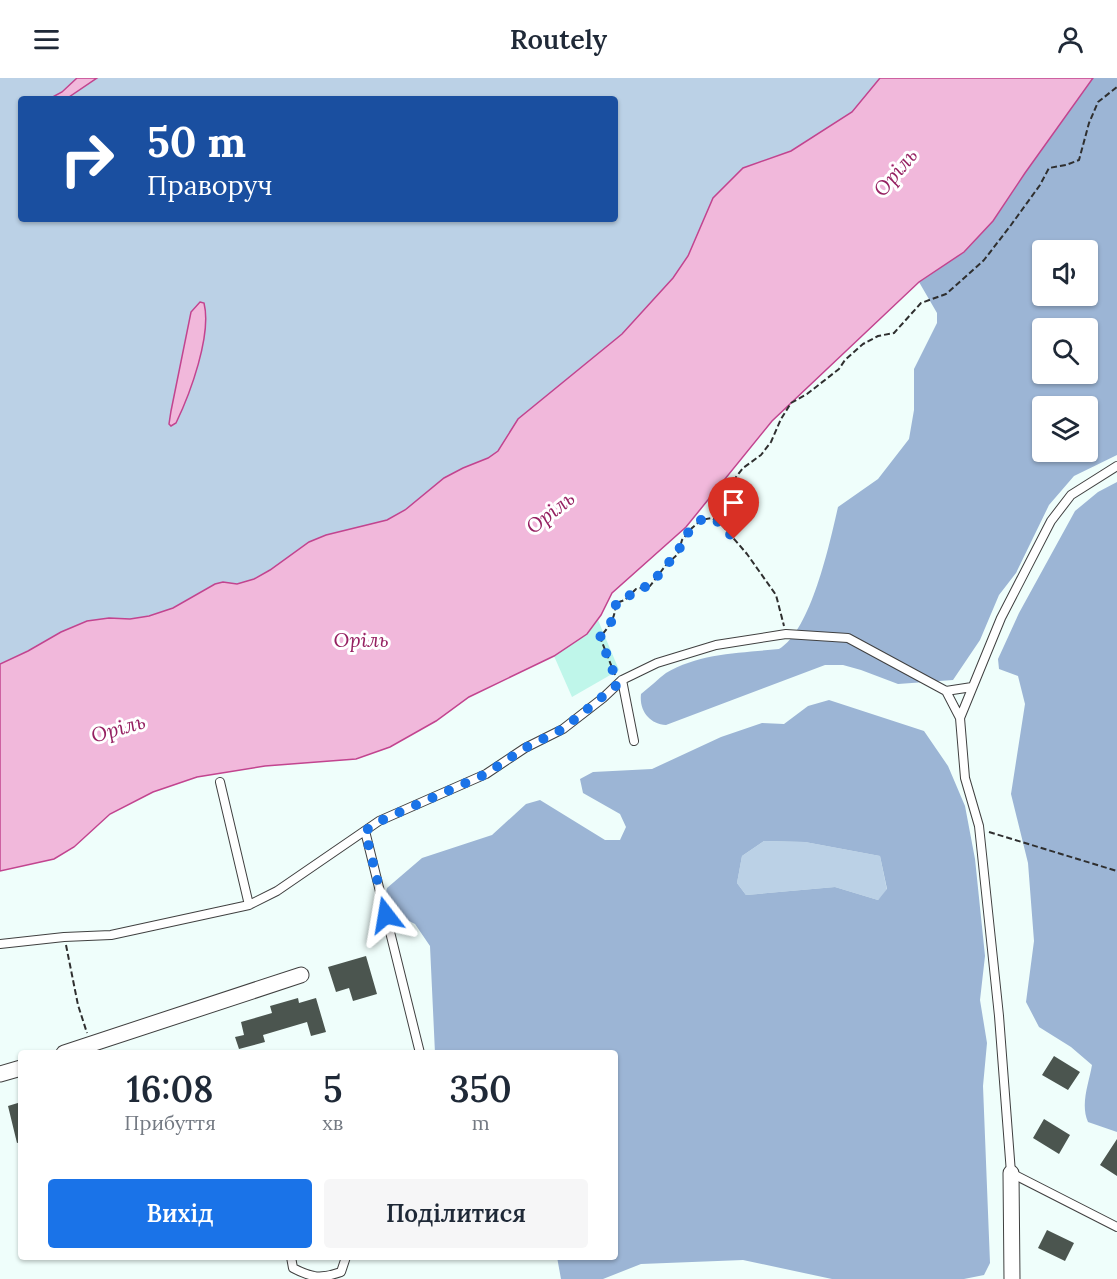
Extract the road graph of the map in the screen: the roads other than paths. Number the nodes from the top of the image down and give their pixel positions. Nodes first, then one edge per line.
1 (1117, 466) edge
2 (620, 682) junction
3 (972, 687) junction
4 (946, 691) junction
5 (960, 718) junction
6 (634, 741) dead end
7 (220, 782) dead end
8 (365, 831) junction
9 (249, 905) junction
10 (0, 944) edge
11 (301, 975) dead end
12 (73, 1050) edge
13 (419, 1050) edge
14 (18, 1069) edge
15 (0, 1074) edge
16 (1011, 1173) junction
17 (1117, 1227) edge
18 (292, 1260) edge
19 (345, 1260) edge
20 (1012, 1279) edge

1 - 3 lane
2 - 4 lane
2 - 6 lane
2 - 8 lane
3 - 4 lane
3 - 5 lane
4 - 5 lane
5 - 16 lane
7 - 9 lane
8 - 9 lane
8 - 13 lane
9 - 10 lane
11 - 12 street
14 - 15 street
16 - 17 lane
16 - 20 street
18 - 19 lane

